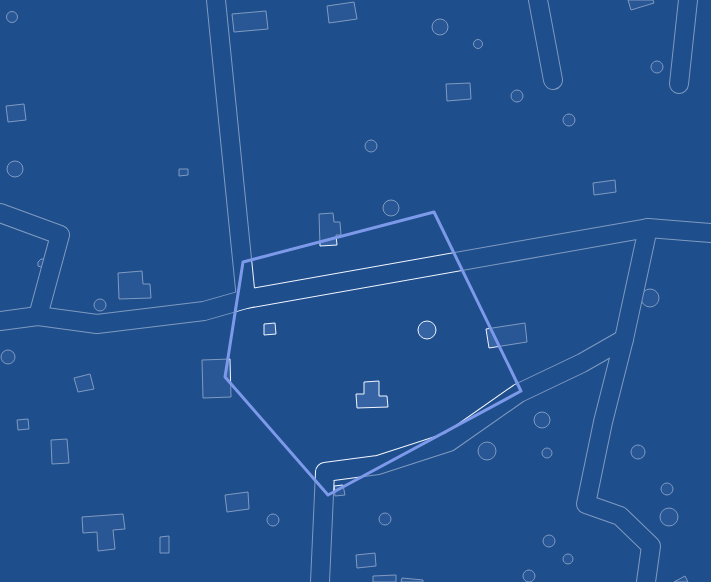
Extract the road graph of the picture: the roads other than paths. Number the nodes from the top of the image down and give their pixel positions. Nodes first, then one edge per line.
1 (216, 0) edge
2 (538, 0) edge
3 (688, 0) edge
4 (553, 80) dead end
5 (680, 84) dead end
6 (0, 213) edge
7 (648, 228) junction
8 (711, 233) edge
9 (246, 299) junction
10 (38, 316) junction
11 (0, 321) edge
12 (624, 339) junction
13 (320, 582) edge
14 (646, 582) edge

1 - 9 street
2 - 4 street
3 - 5 street
6 - 10 street
7 - 8 street
7 - 9 street
7 - 12 street
9 - 10 street
10 - 11 street
12 - 13 street
12 - 14 street

